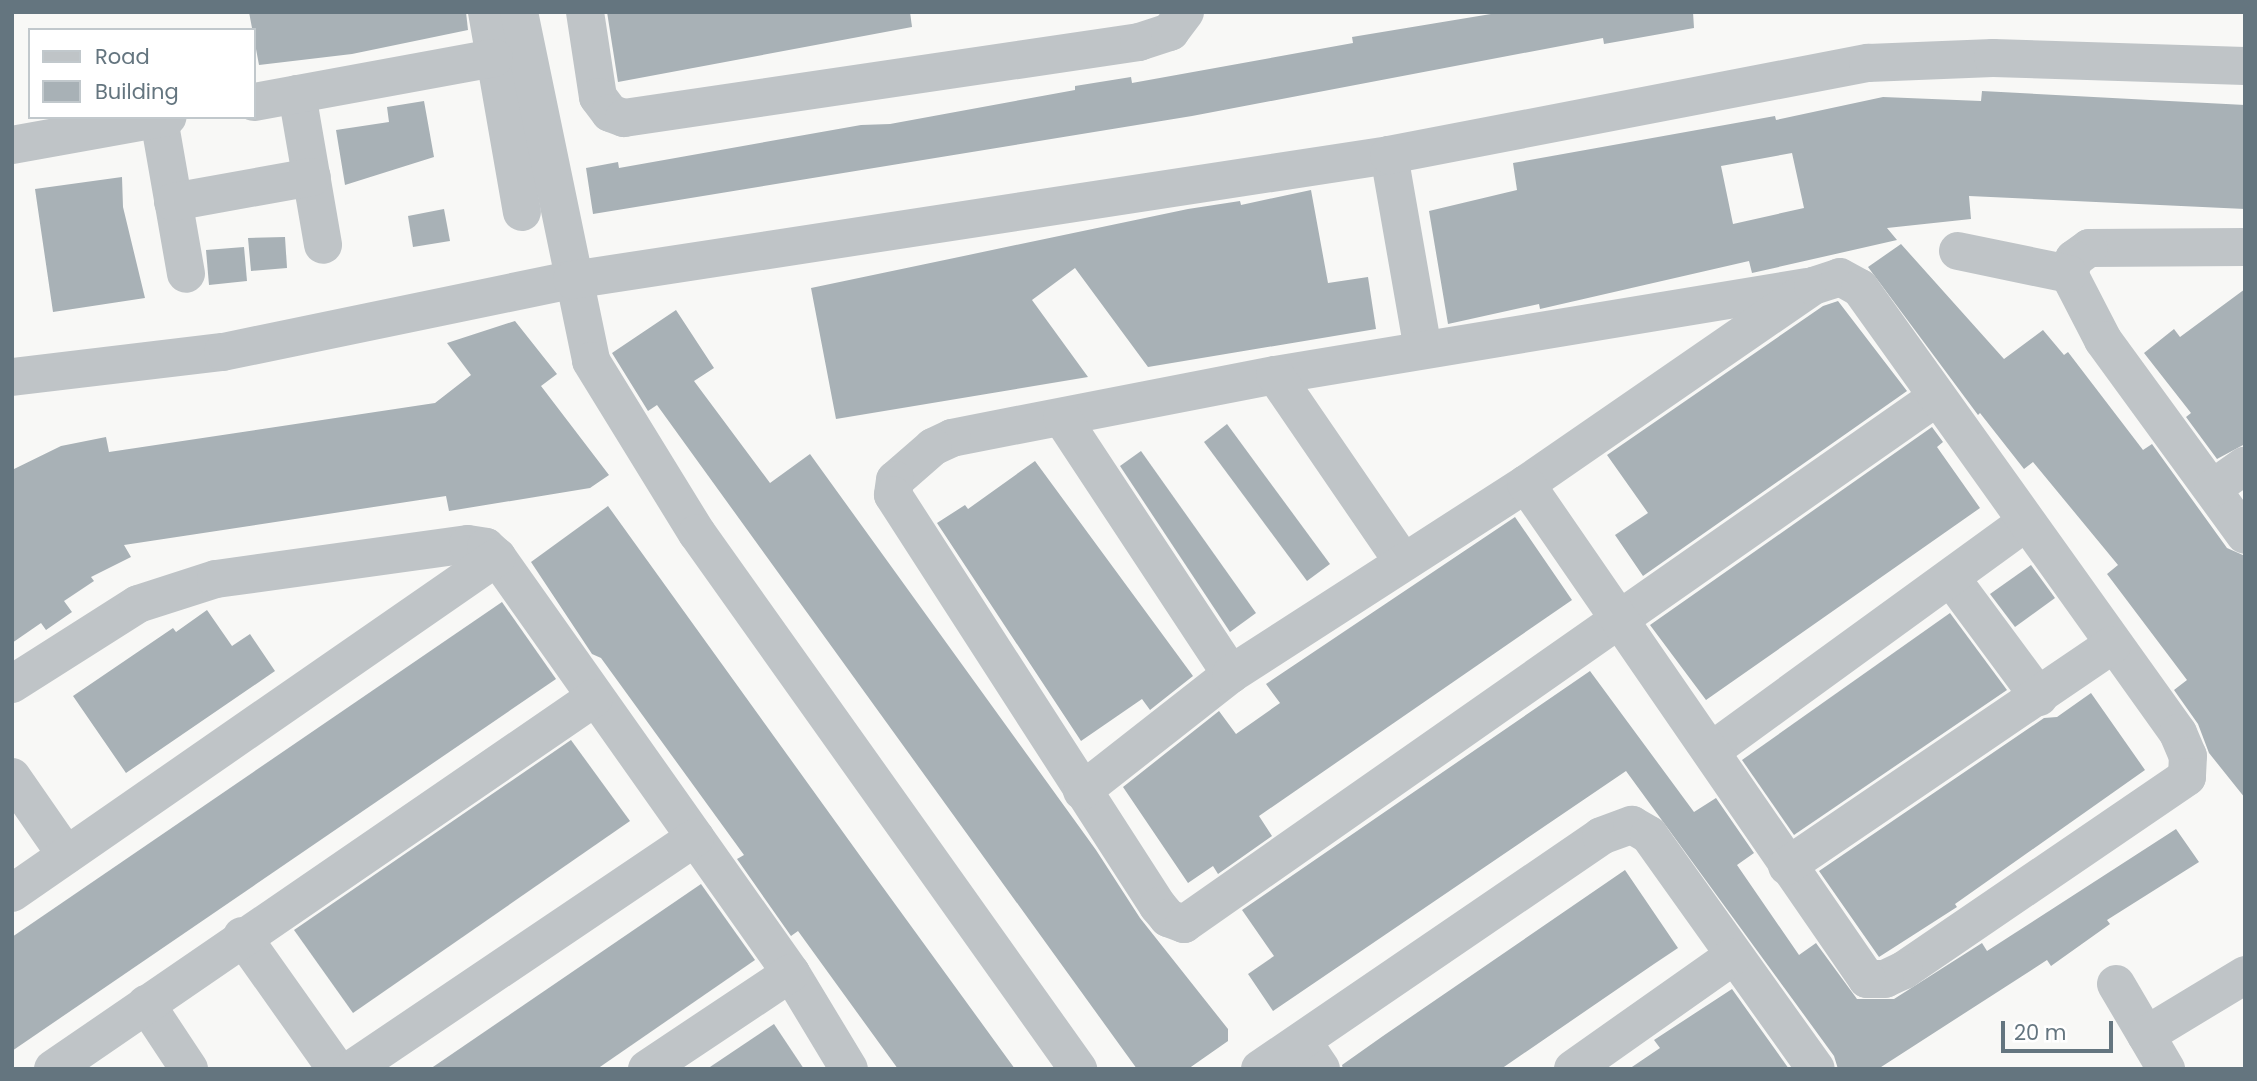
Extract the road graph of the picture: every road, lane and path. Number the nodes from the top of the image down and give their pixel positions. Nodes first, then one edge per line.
1 (487, 12) edge
2 (519, 12) edge
3 (585, 12) edge
4 (1185, 12) edge
5 (494, 58) junction
6 (2245, 66) edge
7 (297, 94) junction
8 (256, 102) edge
9 (157, 119) edge
10 (163, 119) edge
11 (12, 145) edge
12 (1389, 156) junction
13 (312, 177) junction
14 (173, 202) junction
15 (522, 212) dead end
16 (323, 245) dead end
17 (2245, 247) edge
18 (1958, 251) dead end
19 (186, 274) dead end
20 (2069, 274) junction
21 (572, 280) junction
22 (1813, 286) junction
23 (1423, 349) junction
24 (29, 373) edge
25 (1275, 375) junction
26 (1937, 397) junction
27 (12, 401) edge
28 (1062, 418) junction
29 (2245, 466) edge
30 (1526, 484) junction
31 (2213, 488) junction
32 (2026, 522) junction
33 (2245, 535) edge
34 (497, 557) junction
35 (1403, 562) junction
36 (1951, 578) junction
37 (1621, 616) junction
38 (2112, 645) junction
39 (1231, 674) junction
40 (12, 684) edge
41 (2039, 697) junction
42 (594, 698) junction
43 (1711, 751) junction
44 (12, 777) edge
45 (1082, 791) junction
46 (695, 838) junction
47 (66, 855) junction
48 (1787, 866) junction
49 (12, 893) edge
50 (242, 936) junction
51 (1732, 957) junction
52 (791, 973) junction
53 (2245, 975) edge
54 (2116, 984) dead end
55 (146, 1004) junction
56 (2146, 1035) junction
57 (1312, 1055) edge
58 (53, 1069) edge
59 (189, 1069) edge
60 (336, 1069) edge
61 (352, 1069) edge
62 (647, 1069) edge
63 (849, 1069) edge
64 (1078, 1069) edge
65 (1260, 1069) edge
66 (1573, 1069) edge
67 (1816, 1069) edge
68 (2166, 1069) edge

1 - 5 street
2 - 21 street
3 - 4 street
5 - 7 street
5 - 15 street
6 - 12 street
7 - 8 street
7 - 13 street
9 - 11 street
10 - 14 street
12 - 21 street
12 - 23 street
13 - 14 street
13 - 16 street
14 - 19 street
17 - 20 street
18 - 20 street
20 - 31 street
21 - 24 street
21 - 64 street
22 - 23 street
22 - 26 street
22 - 30 street
23 - 25 street
24 - 27 street
25 - 28 street
25 - 35 street
26 - 32 street
26 - 37 street
28 - 39 street
28 - 45 street
29 - 31 street
30 - 35 street
30 - 37 street
31 - 33 street
32 - 36 street
32 - 38 street
34 - 40 street
34 - 42 street
34 - 47 street
35 - 39 street
36 - 41 street
36 - 43 street
37 - 43 street
37 - 45 street
38 - 41 street
38 - 48 street
39 - 45 street
41 - 48 street
42 - 46 street
42 - 50 street
43 - 48 street
44 - 47 street
46 - 52 street
46 - 61 street
47 - 49 street
50 - 55 street
50 - 60 street
51 - 57 street
51 - 66 street
51 - 67 street
52 - 62 street
52 - 63 street
53 - 56 street
54 - 56 street
55 - 58 street
55 - 59 street
56 - 68 street
57 - 65 street

